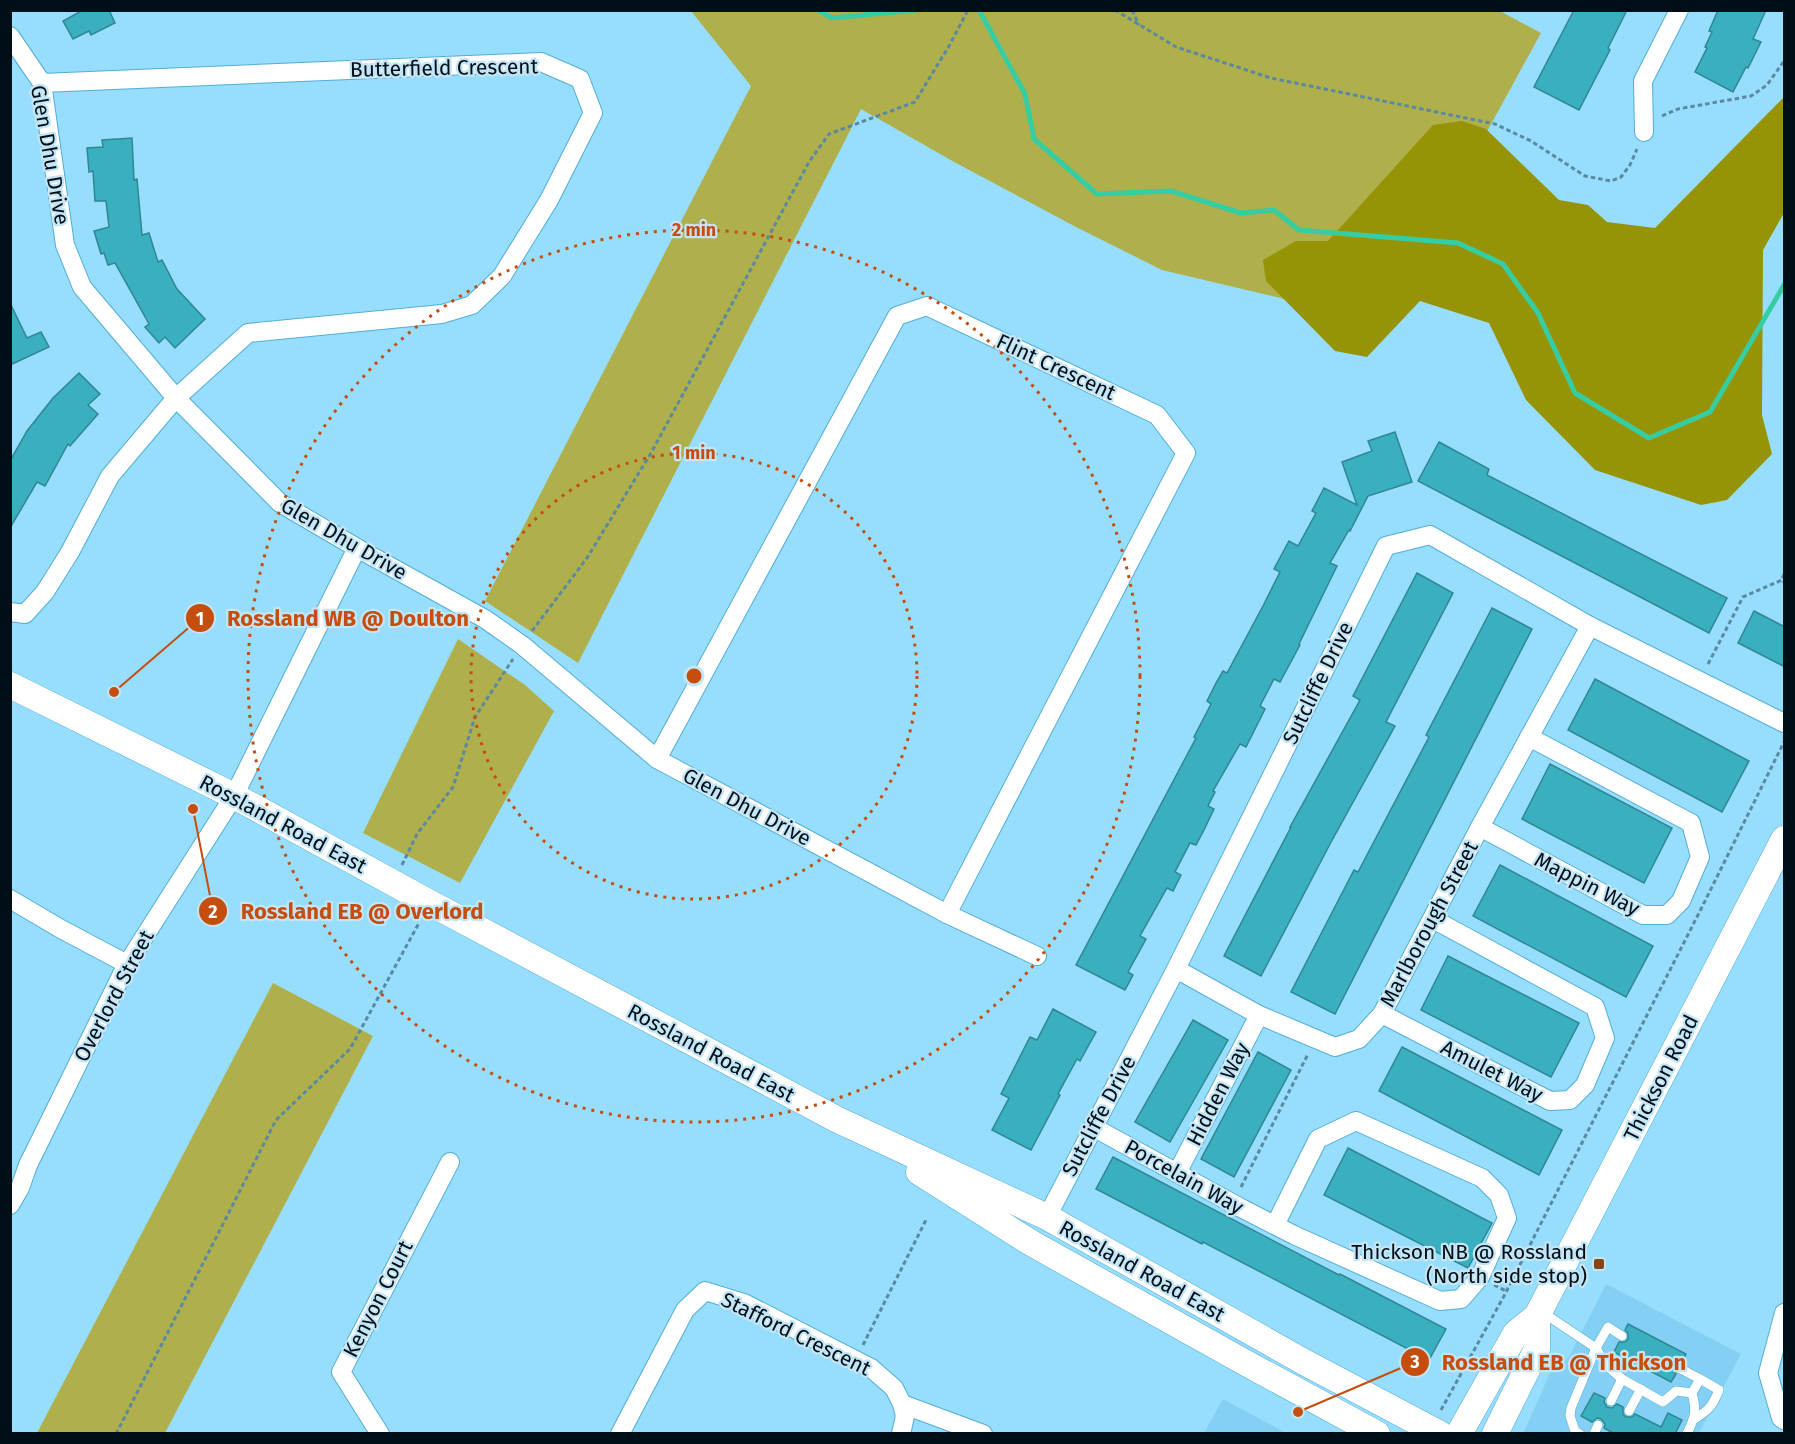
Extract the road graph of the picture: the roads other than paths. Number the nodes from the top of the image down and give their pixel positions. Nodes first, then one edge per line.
1 (1679, 10) edge
2 (10, 36) edge
3 (42, 83) junction
4 (1644, 132) road end
5 (176, 398) junction
6 (357, 548) junction
7 (10, 612) edge
8 (1590, 626) junction
9 (10, 685) edge
10 (1785, 723) edge
11 (1529, 737) junction
12 (657, 759) junction
13 (234, 796) junction
14 (1480, 827) junction
15 (1785, 839) edge
16 (10, 899) edge
17 (947, 914) junction
18 (1433, 919) junction
19 (1037, 956) dead end
20 (127, 964) junction
21 (1176, 969) junction
22 (1382, 1014) junction
23 (1259, 1015) junction
24 (838, 1120) junction
25 (1093, 1127) junction
26 (450, 1162) dead end
27 (1177, 1173) junction
28 (15, 1186) edge
29 (10, 1205) edge
30 (1047, 1217) junction
31 (1275, 1225) junction
32 (1538, 1313) junction
33 (1785, 1313) edge
34 (1622, 1336) dead end
35 (1596, 1348) junction
36 (1679, 1368) dead end
37 (1700, 1378) junction
38 (1622, 1379) junction
39 (1641, 1389) junction
40 (1692, 1393) junction
41 (1611, 1401) dead end
42 (902, 1404) junction
43 (1629, 1411) dead end
44 (1693, 1420) junction
45 (1785, 1420) edge
46 (1436, 1423) edge
47 (380, 1434) edge
48 (620, 1434) edge
49 (901, 1434) edge
50 (983, 1434) edge
51 (1377, 1434) edge
52 (1459, 1434) edge
53 (1495, 1434) edge
54 (1580, 1434) edge
55 (1687, 1434) edge

1 - 4 street
2 - 3 street, Glen Dhu Drive
3 - 5 street, Glen Dhu Drive
3 - 5 street, Butterfield Crescent
5 - 6 street, Glen Dhu Drive
5 - 7 street
6 - 12 street, Glen Dhu Drive
6 - 13 street, Overlord Street
8 - 10 street, Sutcliffe Drive
8 - 11 street, Marlborough Street
8 - 21 street, Sutcliffe Drive
9 - 13 main road, Rossland Road East
11 - 14 street, Marlborough Street
11 - 14 street, Mappin Way
12 - 17 street, Glen Dhu Drive
12 - 17 street, Flint Crescent
13 - 20 street, Overlord Street
13 - 24 main road, Rossland Road East
14 - 18 street, Marlborough Street
15 - 32 main road, Thickson Road
16 - 20 street
17 - 19 street, Glen Dhu Drive
18 - 22 street, Marlborough Street
18 - 22 street, Amulet Way
20 - 28 street, Overlord Street
21 - 23 street, Marlborough Street
21 - 25 street, Sutcliffe Drive
22 - 23 street, Marlborough Street
23 - 27 street, Hidden Way
24 - 30 main road, Rossland Road East
24 - 51 main road, Rossland Road East
25 - 27 street, Porcelain Way
25 - 30 street, Sutcliffe Drive
26 - 47 street, Kenyon Court
27 - 31 street, Porcelain Way
28 - 29 street, Overlord Street
30 - 46 main road, Rossland Road East
31 - 31 street, Porcelain Way
32 - 35 lane
32 - 52 main road, Thickson Road
32 - 53 main road, Thickson Road
33 - 45 street
34 - 35 lane
35 - 38 lane
35 - 54 lane
36 - 37 lane
37 - 40 lane
37 - 44 lane
38 - 39 lane
38 - 41 lane
39 - 40 lane
39 - 43 lane
40 - 44 lane
42 - 48 street, Stafford Crescent
42 - 49 street
42 - 50 street
44 - 55 lane

